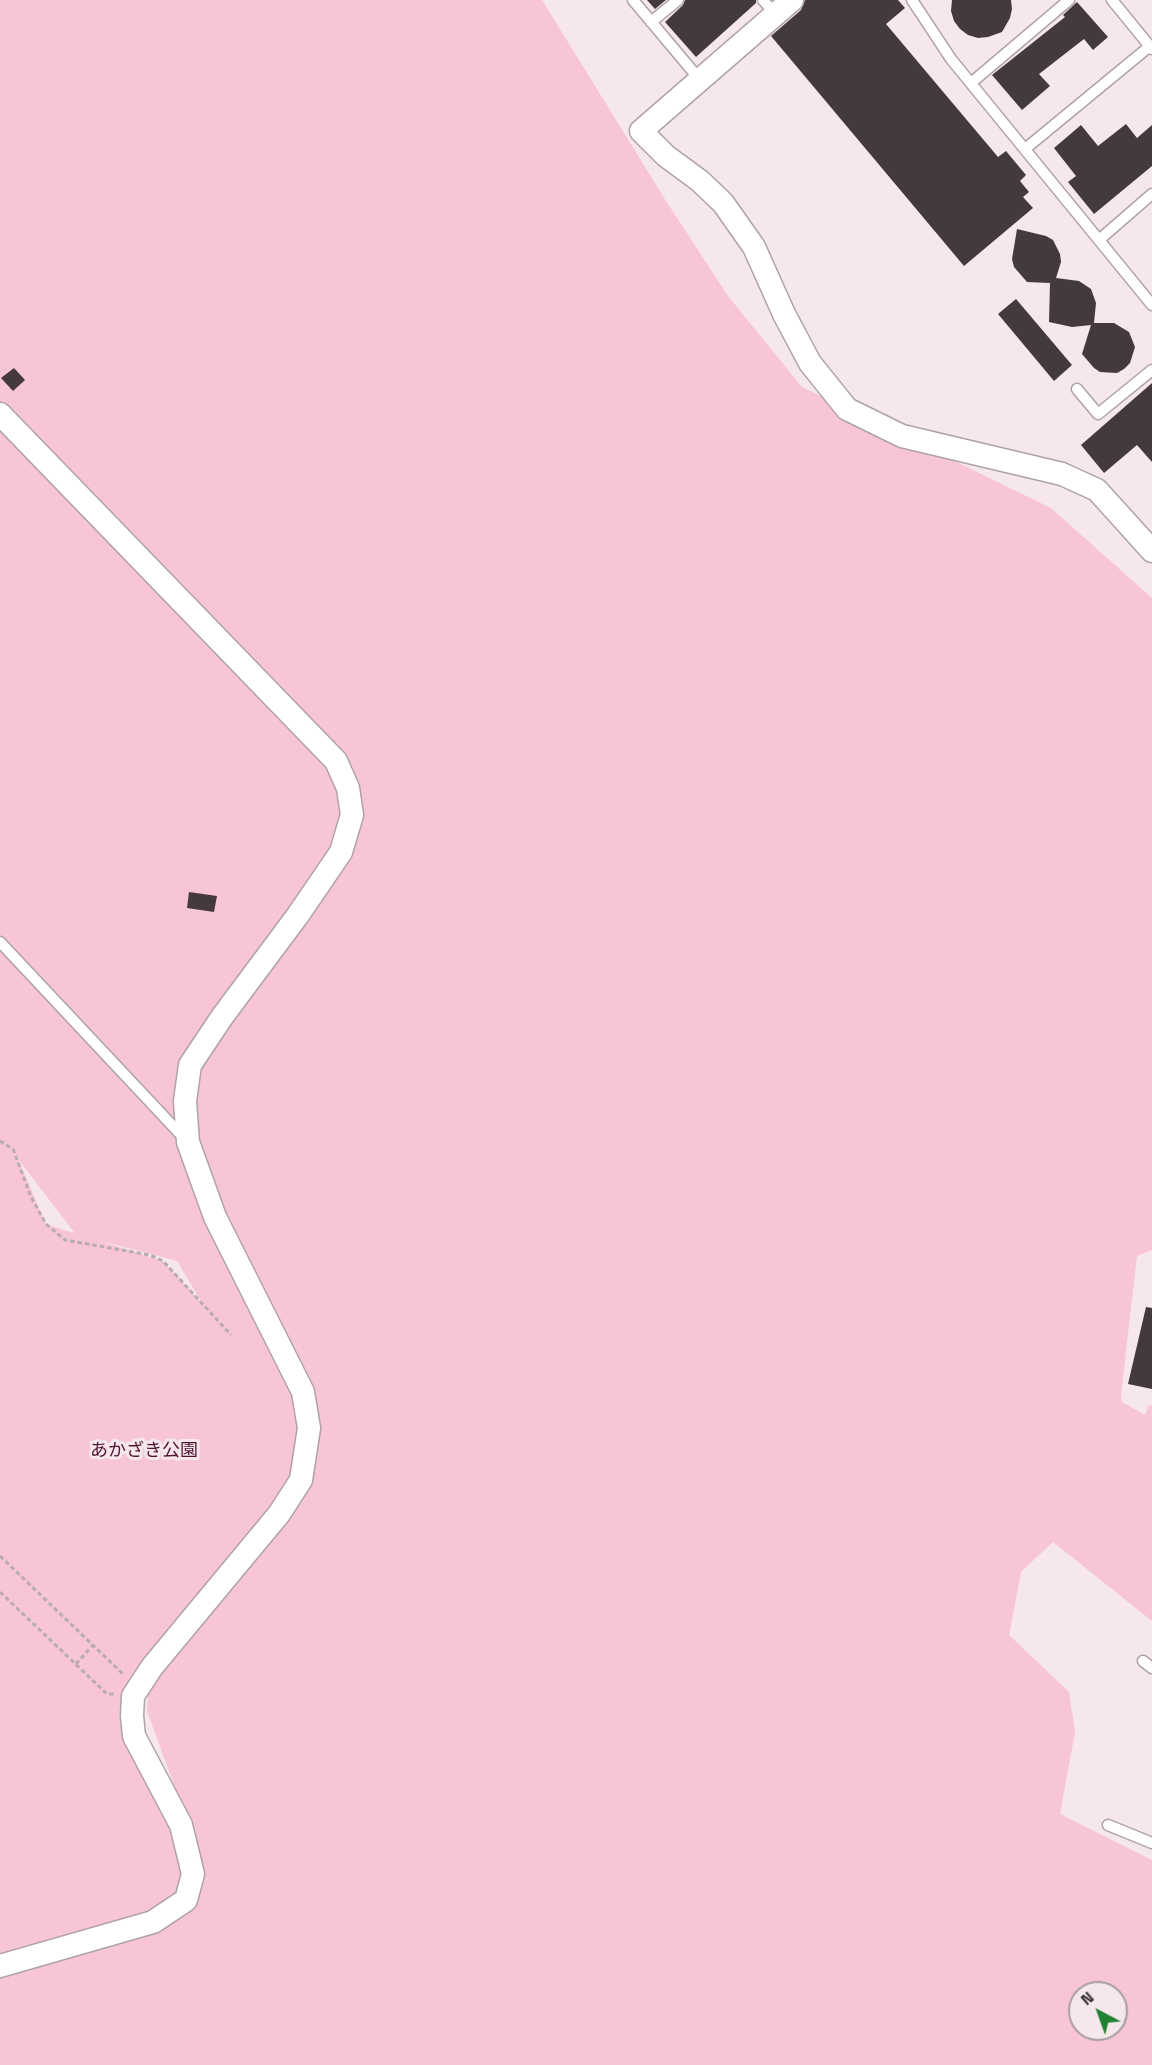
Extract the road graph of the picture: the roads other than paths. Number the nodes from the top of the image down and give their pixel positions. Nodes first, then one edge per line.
1 (633, 0) edge
2 (678, 0) edge
3 (912, 0) edge
4 (1069, 0) edge
5 (1112, 0) edge
6 (777, 5) edge
7 (651, 22) junction
8 (1151, 48) edge
9 (700, 80) junction
10 (971, 83) junction
11 (1025, 149) junction
12 (1152, 194) edge
13 (1099, 240) junction
14 (1152, 305) edge
15 (1152, 370) edge
16 (1077, 389) dead end
17 (0, 414) edge
18 (1152, 551) edge
19 (0, 942) edge
20 (188, 1142) junction
21 (1108, 1826) dead end
22 (1152, 1843) edge
23 (0, 1966) edge

1 - 7 lane
2 - 7 lane
3 - 10 lane
4 - 10 lane
5 - 8 lane
6 - 9 street
7 - 9 lane
8 - 11 lane
9 - 18 street
10 - 11 lane
11 - 13 lane
12 - 13 lane
13 - 14 lane
15 - 16 lane
17 - 20 street
19 - 20 lane
20 - 23 street
21 - 22 lane

